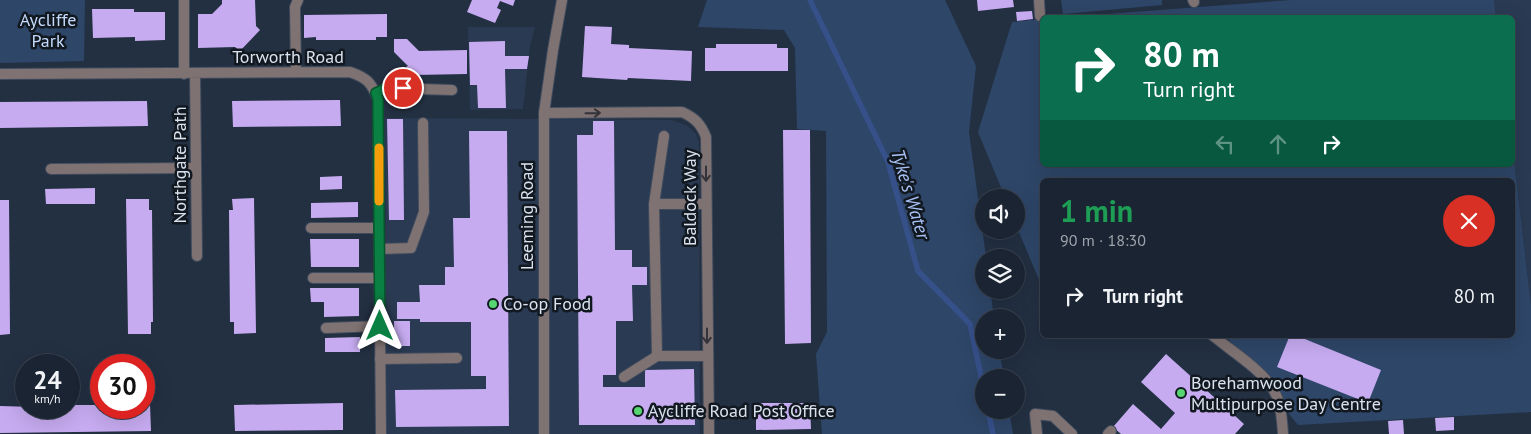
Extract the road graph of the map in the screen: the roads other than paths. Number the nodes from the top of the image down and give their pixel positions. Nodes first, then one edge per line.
1 (184, 0) edge
2 (298, 0) edge
3 (562, 0) edge
4 (1038, 0) edge
5 (1040, 16) dead end
6 (296, 72) junction
7 (195, 73) junction
8 (0, 74) edge
9 (184, 74) junction
10 (452, 90) dead end
11 (376, 93) junction
12 (544, 113) junction
13 (424, 123) dead end
14 (664, 136) dead end
15 (195, 168) junction
16 (51, 169) dead end
17 (654, 204) junction
18 (706, 204) junction
19 (312, 228) dead end
20 (379, 228) junction
21 (380, 249) junction
22 (197, 256) dead end
23 (313, 278) dead end
24 (380, 278) junction
25 (380, 326) junction
26 (326, 328) dead end
27 (1216, 338) edge
28 (657, 356) junction
29 (707, 356) junction
30 (457, 358) dead end
31 (380, 359) junction
32 (624, 377) dead end
33 (381, 434) edge
34 (544, 434) edge
35 (709, 434) edge
36 (1036, 434) edge
37 (1072, 434) edge
38 (1283, 434) edge

1 - 9 street
2 - 6 street
3 - 12 street, Leeming Road
4 - 5 street
6 - 7 street, Torworth Road
6 - 11 street, Torworth Road
7 - 9 street, Torworth Road
7 - 15 street, Northgate Path
8 - 9 street, Torworth Road
10 - 11 street
11 - 20 street
12 -> 18 street, Baldock Way
12 - 34 street, Leeming Road
13 - 21 street
14 - 17 street
15 - 16 street
15 - 22 street, Northgate Path
17 - 18 street
17 - 28 street
18 -> 29 street, Baldock Way
19 - 20 street
20 - 21 street
21 - 24 street
23 - 24 street
24 - 25 street
25 - 26 street
25 - 31 street
27 - 38 street
28 - 29 street
28 - 32 street
29 - 35 street, Baldock Way
30 - 31 street
31 - 33 street
36 - 37 street

